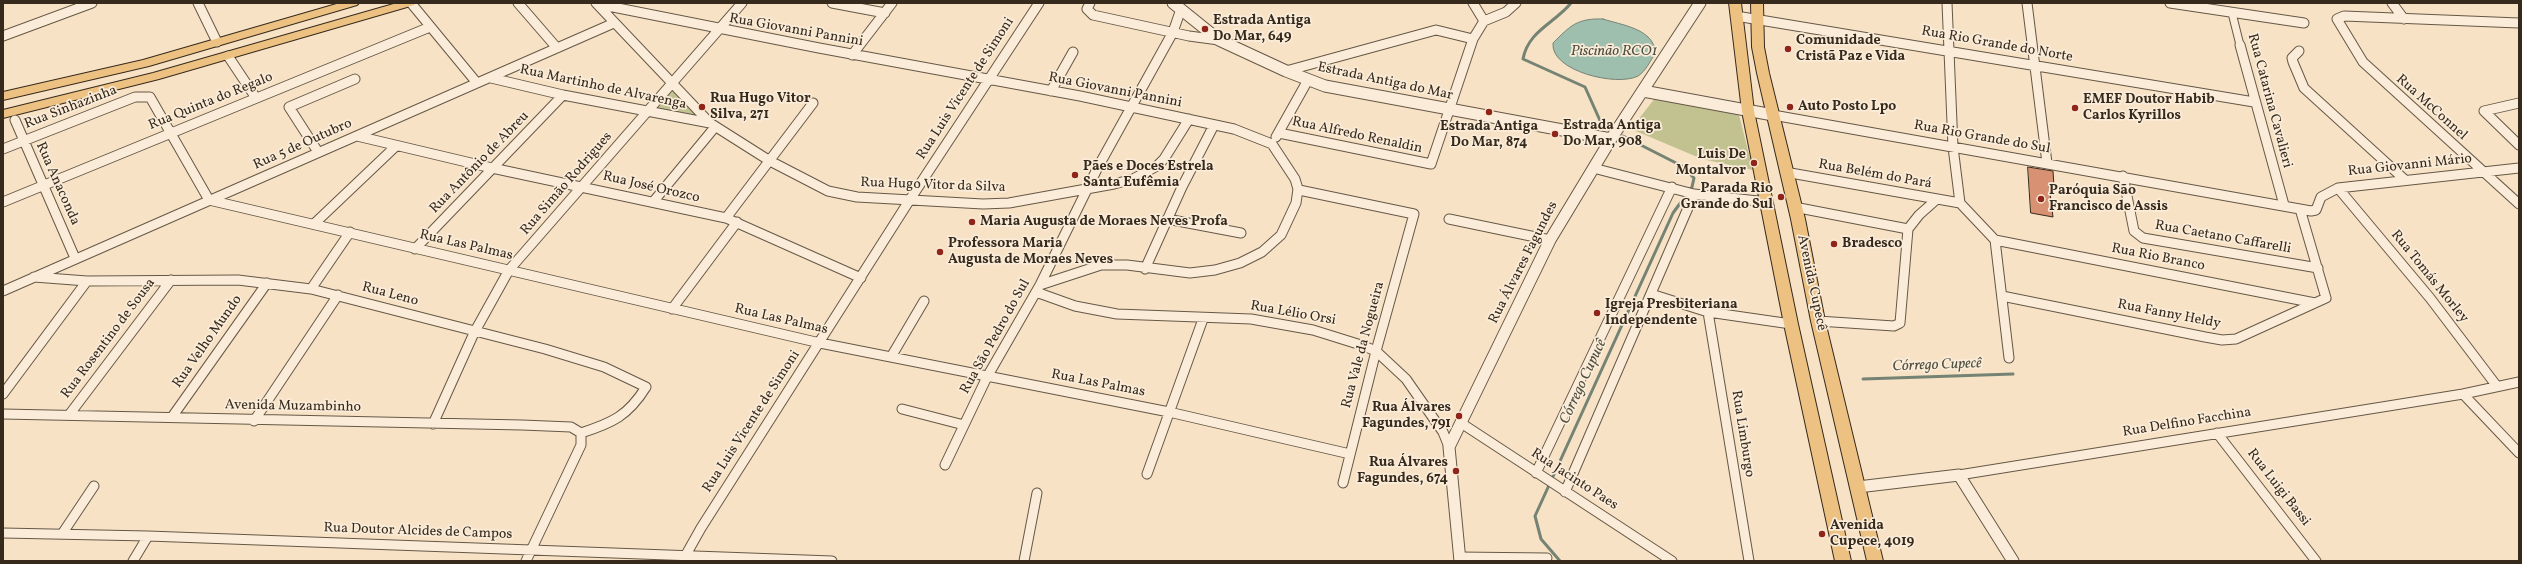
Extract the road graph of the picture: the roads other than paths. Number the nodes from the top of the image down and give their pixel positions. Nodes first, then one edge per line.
1 (92, 3) edge
2 (198, 3) edge
3 (353, 3) edge
4 (411, 3) edge
5 (518, 3) edge
6 (742, 3) edge
7 (832, 3) edge
8 (892, 3) edge
9 (1039, 3) edge
10 (1173, 3) edge
11 (1474, 3) edge
12 (1516, 3) edge
13 (1700, 3) edge
14 (1735, 3) edge
15 (1757, 3) edge
16 (1947, 3) edge
17 (2027, 3) edge
18 (2170, 3) edge
19 (2229, 3) edge
20 (2392, 3) edge
21 (597, 4) edge
22 (1089, 6) edge
23 (1181, 9) junction
24 (885, 13) junction
25 (2232, 13) junction
26 (1736, 16) junction
27 (1757, 18) junction
28 (2404, 19) junction
29 (1484, 21) junction
30 (2304, 23) dead end
31 (2519, 23) edge
32 (614, 24) junction
33 (430, 27) junction
34 (718, 30) junction
35 (1173, 32) junction
36 (3, 36) edge
37 (1473, 39) junction
38 (1220, 40) junction
39 (217, 42) junction
40 (2240, 45) joint
41 (557, 48) junction
42 (1948, 50) junction
43 (2299, 51) dead end
44 (1073, 52) dead end
45 (852, 55) junction
46 (228, 56) junction
47 (2033, 65) junction
48 (1286, 71) junction
49 (491, 78) junction
50 (355, 79) dead end
51 (989, 79) junction
52 (1308, 80) junction
53 (477, 83) junction
54 (672, 84) junction
55 (1643, 90) junction
56 (1051, 91) junction
57 (563, 95) junction
58 (3, 96) edge
59 (256, 98) junction
60 (2254, 102) junction
61 (813, 103) dead end
62 (2519, 103) edge
63 (1132, 106) junction
64 (1450, 110) junction
65 (1748, 110) junction
66 (648, 111) junction
67 (3, 114) edge
68 (1774, 115) junction
69 (1189, 119) junction
70 (15, 120) dead end
71 (712, 125) junction
72 (1214, 125) junction
73 (172, 133) junction
74 (1279, 133) junction
75 (356, 136) junction
76 (1611, 139) junction
77 (24, 141) junction
78 (1273, 144) junction
79 (2519, 145) edge
80 (396, 146) junction
81 (1954, 147) junction
82 (3, 149) edge
83 (318, 152) junction
84 (770, 161) junction
85 (2047, 163) junction
86 (492, 168) junction
87 (1593, 168) junction
88 (2519, 168) edge
89 (2482, 171) junction
90 (1785, 172) junction
91 (2124, 176) junction
92 (2404, 179) junction
93 (44, 185) junction
94 (582, 186) junction
95 (1089, 187) junction
96 (1673, 188) junction
97 (2338, 188) junction
98 (1299, 190) junction
99 (1692, 194) junction
100 (1938, 199) junction
101 (209, 200) junction
102 (909, 201) junction
103 (3, 202) edge
104 (653, 202) junction
105 (1767, 202) junction
106 (1960, 203) junction
107 (2519, 204) edge
108 (2284, 205) junction
109 (1794, 207) junction
110 (2300, 209) junction
111 (2316, 210) joint
112 (726, 218) junction
113 (1167, 219) junction
114 (1449, 219) dead end
115 (737, 222) junction
116 (315, 223) junction
117 (1908, 229) junction
118 (350, 232) junction
119 (1241, 233) dead end
120 (1550, 240) junction
121 (1995, 240) junction
122 (415, 249) junction
123 (75, 258) junction
124 (2318, 268) junction
125 (1145, 269) junction
126 (509, 270) junction
127 (34, 278) junction
128 (861, 278) junction
129 (171, 280) junction
130 (87, 281) junction
131 (267, 283) junction
132 (1038, 288) junction
133 (311, 289) junction
134 (3, 291) edge
135 (1651, 294) junction
136 (338, 295) junction
137 (2002, 296) junction
138 (924, 301) dead end
139 (2315, 303) junction
140 (672, 309) junction
141 (1708, 312) junction
142 (1203, 319) junction
143 (1818, 321) junction
144 (1791, 324) junction
145 (474, 333) junction
146 (820, 343) junction
147 (1376, 351) junction
148 (891, 358) junction
149 (2009, 358) dead end
150 (987, 377) junction
151 (2519, 382) edge
152 (2496, 385) junction
153 (3, 394) edge
154 (2463, 394) junction
155 (902, 409) dead end
156 (1169, 412) junction
157 (3, 414) edge
158 (69, 415) junction
159 (172, 417) junction
160 (254, 421) junction
161 (1461, 423) junction
162 (433, 424) junction
163 (964, 425) junction
164 (581, 433) junction
165 (2217, 433) junction
166 (1449, 447) junction
167 (2519, 453) edge
168 (1350, 454) junction
169 (945, 465) dead end
170 (1147, 474) dead end
171 (1539, 474) junction
172 (1959, 475) junction
173 (1343, 484) dead end
174 (94, 486) dead end
175 (1858, 487) junction
176 (1563, 491) junction
177 (1037, 493) dead end
178 (3, 533) edge
179 (62, 534) junction
180 (148, 536) junction
181 (531, 550) junction
182 (684, 558) edge
183 (1547, 558) dead end
184 (775, 559) edge
185 (1460, 559) edge
186 (133, 561) edge
187 (526, 561) edge
188 (832, 561) edge
189 (1024, 561) edge
190 (1672, 561) edge
191 (1749, 561) edge
192 (1844, 561) edge
193 (1875, 561) edge
194 (2013, 561) edge
195 (2316, 561) edge

1 - 36 street
2 - 39 street
3 - 39 main road
4 - 33 street
4 - 46 main road
5 - 41 street
6 - 34 street, Rua Simão Rodrigues
7 - 24 street
8 - 24 street
9 - 51 street, Rua Luis Vicente de Simoni
10 - 23 street, Estrada Antiga do Mar
11 - 29 street
12 - 29 street
13 - 55 street, Rua Álvares Fagundes
14 - 26 main road, Avenida Cupecê
15 - 27 main road, Avenida Cupecê
16 - 42 street
17 - 47 street
18 - 25 street
19 - 25 street, Rua Catarina Cavalieri
20 - 28 street
21 - 32 street, Rua Hugo Vitor da Silva
21 - 34 street, Rua Giovanni Pannini
22 - 35 street
23 - 35 street, Rua São Pedro do Sul
23 - 38 street, Estrada Antiga do Mar
24 - 45 street
25 - 30 street
25 - 40 street, Rua Catarina Cavalieri
26 - 27 street, Rua Rio Grande do Norte
26 - 65 main road, Avenida Cupecê
27 - 42 street, Rua Rio Grande do Norte
27 - 68 main road, Avenida Cupecê
28 - 31 street
28 - 89 street, Rua McConnel
29 - 37 street
32 - 41 street, Rua 5 de Outubro
32 - 54 street, Rua Hugo Vitor da Silva
33 - 53 street
33 - 59 street, Rua Quinta do Regalo
34 - 45 street, Rua Giovanni Pannini
34 - 54 street, Rua Simão Rodrigues
35 - 38 street
35 - 63 street, Rua São Pedro do Sul
37 - 48 street
37 - 64 street
38 - 48 street, Estrada Antiga do Mar
39 - 58 main road
40 - 60 street, Rua Catarina Cavalieri
41 - 49 street, Rua 5 de Outubro
42 - 47 street, Rua Rio Grande do Norte
42 - 81 street
43 - 92 street
44 - 56 street
45 - 51 street, Rua Giovanni Pannini
46 - 59 street
46 - 67 main road
47 - 60 street, Rua Rio Grande do Norte
47 - 85 street
48 - 52 street, Estrada Antiga do Mar
49 - 53 street, Rua 5 de Outubro
49 - 57 street, Rua Martinho de Alvarenga
50 - 83 street
51 - 56 street, Rua Giovanni Pannini
51 - 102 street, Rua Luis Vicente de Simoni
52 - 64 street, Estrada Antiga do Mar
52 - 74 street
53 - 75 street, Rua 5 de Outubro
54 - 66 street, Rua Simão Rodrigues
54 - 71 street, Rua Hugo Vitor da Silva
55 - 65 street, Rua Rio Grande do Sul
55 - 76 street, Rua Álvares Fagundes
56 - 63 street, Rua Giovanni Pannini
57 - 66 street, Rua Martinho de Alvarenga
57 - 86 street, Rua Antônio de Abreu
59 - 73 street, Rua Quinta do Regalo
60 - 108 street, Rua Catarina Cavalieri
61 - 84 street
62 - 79 street
63 - 69 street, Rua Giovanni Pannini
63 - 95 street, Rua São Pedro do Sul
64 - 74 street, Rua Alfredo Renaldin
64 - 76 street, Estrada Antiga do Mar
65 - 68 street, Rua Rio Grande do Sul
65 - 105 main road, Avenida Cupecê
66 - 71 street, Rua Martinho de Alvarenga
66 - 94 street, Rua Simão Rodrigues
68 - 81 street, Rua Rio Grande do Sul
68 - 90 main road, Avenida Cupecê
69 - 72 street, Rua Giovanni Pannini
69 - 95 street, Rua Hugo Vitor da Silva
70 - 77 street, Rua Anaconda
71 - 84 street, Rua Hugo Vitor da Silva
71 - 104 street
72 - 78 street, Rua Giovanni Pannini
72 - 113 street
73 - 77 street, Rua Sinhazinha
73 - 93 street, Rua Quinta do Regalo
73 - 101 street
74 - 78 street
75 - 80 street, Rua José Orozco
75 - 83 street, Rua 5 de Outubro
76 - 87 street, Rua Álvares Fagundes
77 - 82 street, Rua Sinhazinha
77 - 93 street, Rua Anaconda
78 - 98 street
80 - 86 street, Rua José Orozco
80 - 116 street
81 - 85 street, Rua Rio Grande do Sul
81 - 106 street
83 - 101 street, Rua 5 de Outubro
84 - 102 street, Rua Hugo Vitor da Silva
84 - 112 street
85 - 91 street, Rua Rio Grande do Sul
86 - 94 street, Rua José Orozco
86 - 122 street, Rua Antônio de Abreu
87 - 96 street
87 - 120 street, Rua Álvares Fagundes
88 - 89 street, Rua Giovanni Mário
89 - 92 street, Rua Giovanni Mário
89 - 107 street, Rua McConnel
90 - 100 street, Rua Belém do Pará
90 - 109 main road, Avenida Cupecê
91 - 108 street, Rua Rio Grande do Sul
91 - 124 street, Rua Caetano Caffarelli
92 - 97 street, Rua Giovanni Mário
93 - 103 street, Rua Quinta do Regalo
93 - 123 street, Rua Anaconda
94 - 104 street, Rua José Orozco
94 - 126 street, Rua Simão Rodrigues
95 - 102 street, Rua Hugo Vitor da Silva
95 - 132 street, Rua São Pedro do Sul
96 - 99 street
96 - 171 street
97 - 111 street, Rua Giovanni Mário
97 - 152 street, Rua Tomás Morley
98 - 125 street
98 - 147 street, Rua Vale da Nogueira
99 - 105 street
99 - 135 street
100 - 106 street, Rua Belém do Pará
100 - 117 street
101 - 116 street, Rua Las Palmas
101 - 123 street, Rua 5 de Outubro
102 - 128 street, Rua Luis Vicente de Simoni
104 - 112 street, Rua José Orozco
105 - 144 main road, Avenida Cupecê
106 - 121 street
108 - 110 street, Rua Rio Grande do Sul
109 - 117 street
109 - 143 main road, Avenida Cupecê
110 - 111 street, Rua Rio Grande do Sul
110 - 124 street, Rua Fanny Heldy
112 - 115 street, Rua José Orozco
113 - 119 street
113 - 125 street
114 - 120 street
115 - 128 street, Rua José Orozco
115 - 140 street
116 - 118 street, Rua Las Palmas
117 - 143 street
118 - 122 street, Rua Las Palmas
118 - 133 street
120 - 161 street, Rua Álvares Fagundes
121 - 137 street
121 - 139 street, Rua Rio Branco
122 - 126 street, Rua Las Palmas
123 - 127 street, Rua 5 de Outubro
124 - 139 street, Rua Fanny Heldy
125 - 132 street
126 - 140 street, Rua Las Palmas
126 - 145 street, Rua Simão Rodrigues
127 - 130 street, Rua Leno
127 - 134 street, Rua 5 de Outubro
128 - 146 street, Rua Luis Vicente de Simoni
129 - 130 street, Rua Leno
129 - 131 street, Rua Leno
129 - 158 street, Rua Rosentino de Sousa
130 - 153 street
131 - 133 street, Rua Leno
131 - 159 street, Rua Velho Mundo
132 - 142 street, Rua Lélio Orsi
132 - 150 street, Rua São Pedro do Sul
133 - 136 street, Rua Leno
135 - 141 street
135 - 176 street
136 - 145 street, Rua Leno
136 - 160 street
137 - 139 street, Rua Fanny Heldy
137 - 149 street
138 - 148 street
140 - 146 street, Rua Las Palmas
141 - 144 street
141 - 191 street, Rua Limburgo
142 - 147 street, Rua Lélio Orsi
142 - 156 street
143 - 175 main road, Avenida Cupecê
144 - 192 main road, Avenida Cupecê
145 - 162 street, Rua Simão Rodrigues
145 - 164 street, Rua Leno
146 - 148 street, Rua Las Palmas
146 - 182 street, Rua Luis Vicente de Simoni
147 - 166 street, Rua Lélio Orsi
147 - 168 street, Rua Vale da Nogueira
148 - 150 street, Rua Las Palmas
150 - 156 street, Rua Las Palmas
150 - 163 street, Rua São Pedro do Sul
151 - 152 street, Rua Delfino Facchina
152 - 154 street, Rua Delfino Facchina
154 - 165 street, Rua Delfino Facchina
154 - 167 street
155 - 163 street
156 - 168 street, Rua Las Palmas
156 - 170 street
157 - 158 street, Avenida Muzambinho
158 - 159 street, Avenida Muzambinho
159 - 160 street, Avenida Muzambinho
160 - 162 street, Avenida Muzambinho
161 - 166 street, Rua Álvares Fagundes
161 - 171 street, Rua Jacinto Paes
162 - 164 street, Avenida Muzambinho
163 - 169 street, Rua São Pedro do Sul
164 - 181 street
165 - 172 street, Rua Delfino Facchina
165 - 195 street, Rua Luigi Bassi
166 - 185 street
168 - 173 street, Rua Vale da Nogueira
171 - 176 street, Rua Jacinto Paes
172 - 175 street, Rua Delfino Facchina
172 - 194 street
174 - 179 street
175 - 193 main road, Avenida Cupecê
176 - 190 street, Rua Jacinto Paes
177 - 189 street
178 - 179 street, Rua Doutor Alcides de Campos
179 - 180 street, Rua Doutor Alcides de Campos
180 - 181 street, Rua Doutor Alcides de Campos
180 - 186 street
181 - 182 street, Rua Doutor Alcides de Campos
181 - 187 street
182 - 184 street, Rua Doutor Alcides de Campos
183 - 185 street
184 - 188 street, Rua Doutor Alcides de Campos

